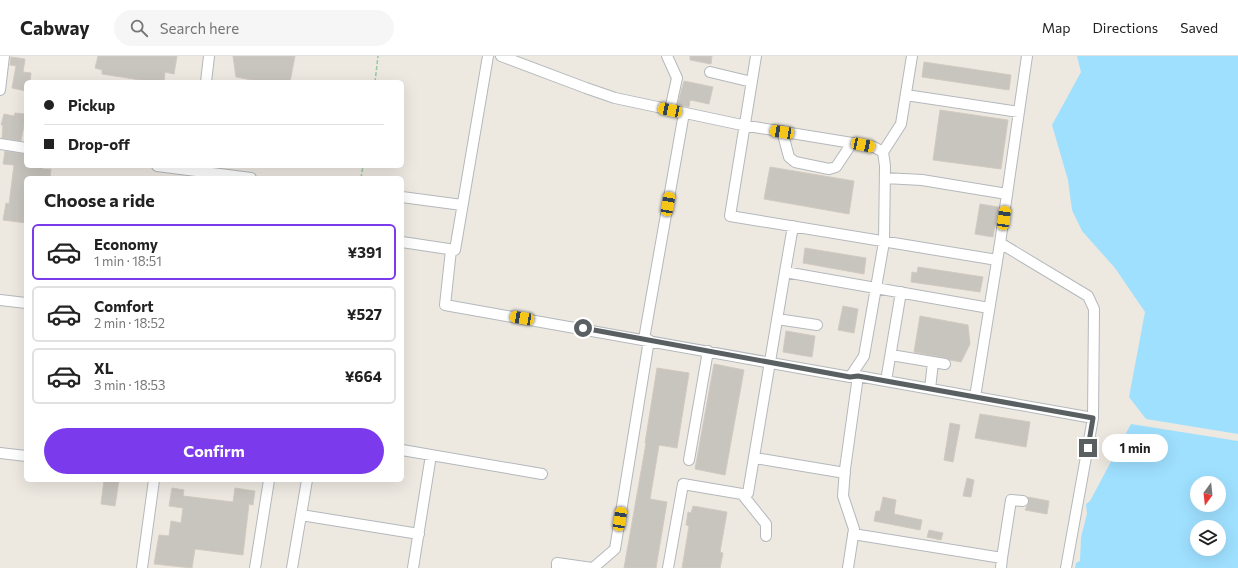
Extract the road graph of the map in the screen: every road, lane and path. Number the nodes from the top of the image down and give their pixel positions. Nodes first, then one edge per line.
1 (4, 56) edge
2 (209, 56) edge
3 (378, 56) edge
4 (488, 56) edge
5 (501, 56) edge
6 (667, 56) edge
7 (756, 56) edge
8 (912, 56) edge
9 (1027, 56) edge
10 (1, 72) edge
11 (710, 72) dead end
12 (206, 80) edge
13 (375, 80) edge
14 (752, 82) junction
15 (0, 90) edge
16 (906, 95) junction
17 (670, 110) junction
18 (1019, 112) junction
19 (684, 113) junction
20 (745, 126) junction
21 (782, 132) junction
22 (852, 142) junction
23 (0, 144) edge
24 (24, 148) edge
25 (883, 152) junction
26 (169, 168) edge
27 (194, 172) edge
28 (232, 176) edge
29 (885, 178) junction
30 (1007, 194) junction
31 (404, 197) edge
32 (462, 205) junction
33 (793, 226) junction
34 (404, 242) edge
35 (884, 242) junction
36 (1000, 243) junction
37 (451, 250) junction
38 (997, 260) junction
39 (785, 272) junction
40 (876, 287) junction
41 (901, 292) junction
42 (0, 300) edge
43 (24, 303) edge
44 (989, 308) junction
45 (777, 319) junction
46 (817, 325) dead end
47 (647, 340) junction
48 (708, 351) junction
49 (891, 355) junction
50 (770, 362) junction
51 (933, 362) junction
52 (945, 364) dead end
53 (854, 376) junction
54 (886, 381) junction
55 (930, 388) junction
56 (975, 397) junction
57 (1093, 418) junction
58 (404, 450) edge
59 (0, 453) edge
60 (431, 455) junction
61 (24, 456) edge
62 (755, 458) junction
63 (689, 460) dead end
64 (844, 473) junction
65 (542, 474) dead end
66 (154, 482) edge
67 (269, 482) edge
68 (307, 482) edge
69 (742, 494) junction
70 (1023, 502) dead end
71 (301, 515) junction
72 (419, 534) junction
73 (853, 534) junction
74 (766, 536) dead end
75 (1002, 563) edge
76 (142, 568) edge
77 (255, 568) edge
78 (292, 568) edge
79 (413, 568) edge
80 (557, 568) edge
81 (592, 568) edge
82 (668, 568) edge
83 (848, 568) edge
84 (1066, 568) edge

1 - 10 street
2 - 12 street
3 - 13 path
4 - 32 street
5 - 17 street
6 - 17 street
7 - 14 street
8 - 16 street
9 - 18 street
10 - 15 street
11 - 14 street
14 - 20 street
16 - 18 street
16 - 25 street
17 - 19 street
18 - 30 street
19 - 20 street
19 - 47 street
20 - 21 street
20 - 33 street
21 - 22 street
21 - 22 street
22 - 25 street
23 - 24 street
25 - 29 street
26 - 27 street
27 - 28 street
29 - 30 street
29 - 35 street
30 - 36 street
31 - 32 street
32 - 37 street
33 - 35 street
33 - 39 street
34 - 37 street
35 - 38 street
35 - 40 street
36 - 38 street
36 - 57 street
37 - 47 street
38 - 44 street
39 - 40 street
39 - 45 street
40 - 41 street
40 - 53 street
41 - 44 street
41 - 49 street
42 - 43 street
44 - 56 street
45 - 46 street
45 - 50 street
47 - 48 street
47 - 81 street
48 - 50 street
48 - 63 street
49 - 51 street
49 - 54 street
50 - 53 street
50 - 62 street
51 - 52 street
51 - 55 street
53 - 54 street
53 - 64 street
54 - 55 street
55 - 56 street
56 - 57 street
57 - 84 street
58 - 60 street
59 - 61 street
60 - 65 street
60 - 72 street
62 - 64 street
62 - 69 street
64 - 73 street
66 - 76 street
67 - 77 street
68 - 71 street
69 - 74 street
69 - 82 street
70 - 75 street
71 - 72 street
71 - 78 street
72 - 79 street
73 - 75 street
73 - 83 street
80 - 81 street

